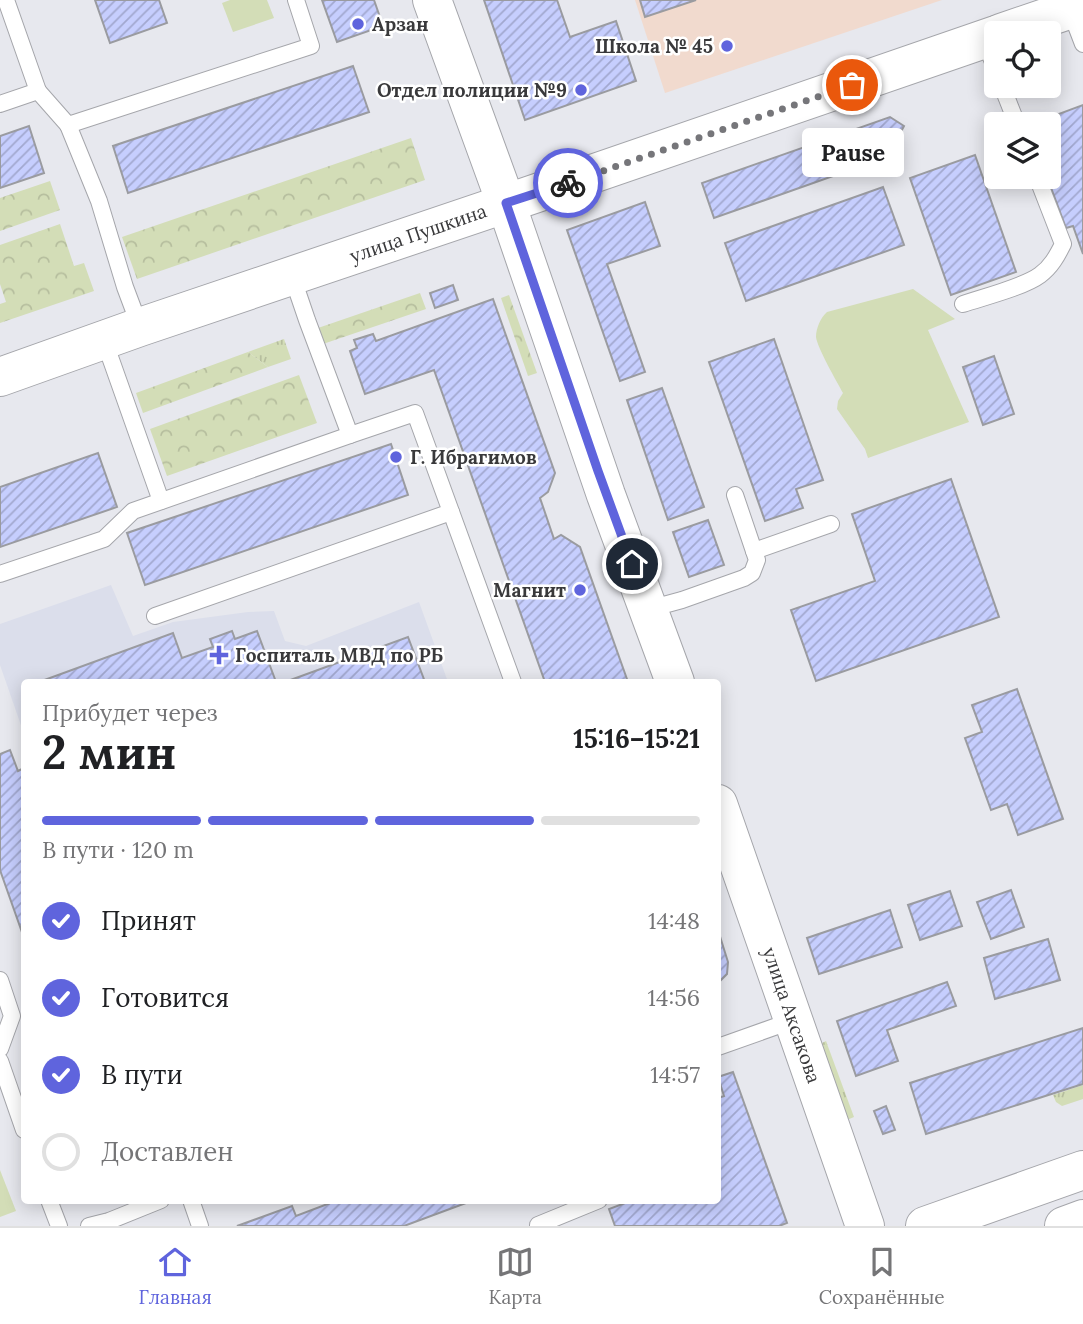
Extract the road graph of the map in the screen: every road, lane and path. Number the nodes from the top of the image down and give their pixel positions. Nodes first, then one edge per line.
1 (6, 0) edge
2 (296, 0) edge
3 (432, 0) edge
4 (1079, 20) edge
5 (1061, 25) edge
6 (16, 33) junction
7 (0, 40) edge
8 (984, 47) edge
9 (37, 91) junction
10 (0, 103) edge
11 (68, 125) junction
12 (1042, 189) edge
13 (506, 203) junction
14 (292, 276) junction
15 (963, 304) dead end
16 (140, 327) junction
17 (104, 340) junction
18 (0, 377) edge
19 (350, 435) junction
20 (734, 495) dead end
21 (161, 501) junction
22 (452, 512) junction
23 (831, 524) dead end
24 (754, 551) junction
25 (0, 574) edge
26 (649, 609) junction
27 (155, 617) dead end
28 (512, 679) edge
29 (674, 679) edge
30 (721, 813) edge
31 (0, 980) edge
32 (794, 1020) junction
33 (721, 1046) edge
34 (0, 1049) edge
35 (0, 1061) edge
36 (21, 1121) edge
37 (1083, 1170) edge
38 (51, 1204) edge
39 (152, 1204) edge
40 (192, 1204) edge
41 (589, 1204) edge
42 (1083, 1219) edge
43 (110, 1223) edge
44 (58, 1226) edge
45 (89, 1226) edge
46 (200, 1226) edge
47 (539, 1226) edge
48 (865, 1226) edge
49 (925, 1226) edge
50 (1064, 1226) edge

1 - 6 lane
2 - 11 lane
3 - 13 main road
4 - 5 main road, улица Пушкина
6 - 7 lane
6 - 9 lane
8 - 13 main road, улица Пушкина
9 - 10 lane
9 - 11 lane
11 - 16 lane
12 - 15 lane
13 - 14 main road, улица Пушкина
13 - 26 main road
14 - 16 main road, улица Пушкина
14 - 19 lane
16 - 17 main road, улица Пушкина
17 - 18 main road, улица Пушкина
17 - 21 lane
19 - 21 lane
19 - 22 lane
20 - 24 lane
21 - 25 lane
22 - 27 lane
22 - 28 lane
23 - 24 lane
24 - 26 lane
26 - 29 main road
30 - 32 main road, улица Аксакова
31 - 34 lane
32 - 33 lane
32 - 48 main road, улица Аксакова
35 - 36 lane
37 - 49 main road
38 - 44 lane
39 - 43 lane
40 - 46 lane
41 - 47 lane
42 - 50 main road
43 - 45 lane

